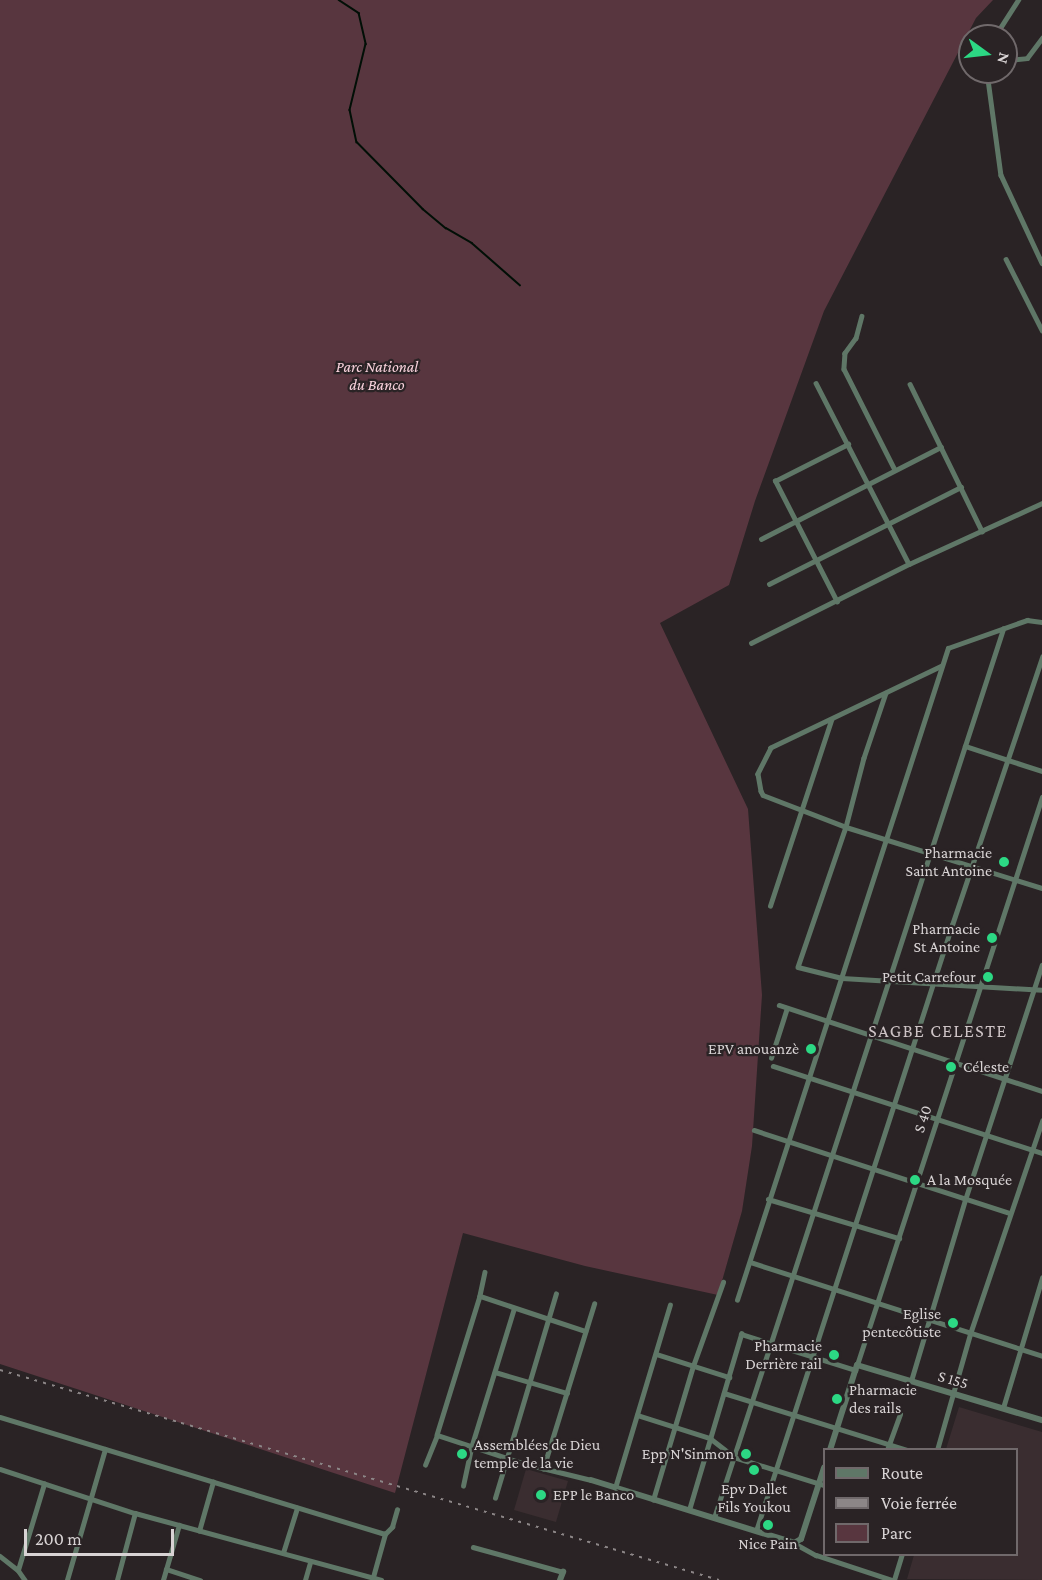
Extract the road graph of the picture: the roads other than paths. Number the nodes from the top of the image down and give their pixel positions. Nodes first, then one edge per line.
1 (1018, 0) edge
2 (1003, 24) edge
3 (1042, 38) edge
4 (1018, 59) edge
5 (989, 84) edge
6 (1006, 259) dead end
7 (1042, 263) edge
8 (862, 316) dead end
9 (1042, 330) edge
10 (816, 382) dead end
11 (910, 384) dead end
12 (848, 444) junction
13 (941, 447) junction
14 (895, 470) junction
15 (868, 483) junction
16 (961, 488) junction
17 (1042, 502) edge
18 (794, 522) junction
19 (888, 523) junction
20 (982, 531) junction
21 (761, 539) dead end
22 (815, 560) junction
23 (909, 564) junction
24 (769, 584) dead end
25 (837, 602) junction
26 (1042, 622) edge
27 (1003, 629) junction
28 (751, 644) dead end
29 (1042, 657) edge
30 (942, 666) junction
31 (886, 693) junction
32 (831, 720) junction
33 (965, 746) junction
34 (1007, 759) junction
35 (1042, 771) edge
36 (1042, 797) edge
37 (803, 811) junction
38 (846, 827) junction
39 (887, 840) junction
40 (929, 852) junction
41 (971, 866) junction
42 (1015, 880) junction
43 (1042, 888) edge
44 (770, 906) dead end
45 (1042, 965) edge
46 (842, 978) junction
47 (888, 982) junction
48 (935, 984) junction
49 (979, 985) junction
50 (1034, 990) junction
51 (1042, 990) edge
52 (779, 1005) dead end
53 (787, 1008) junction
54 (827, 1021) junction
55 (870, 1035) junction
56 (913, 1049) junction
57 (771, 1058) dead end
58 (955, 1062) junction
59 (773, 1066) dead end
60 (810, 1076) junction
61 (1005, 1078) junction
62 (853, 1090) junction
63 (1042, 1091) edge
64 (895, 1104) junction
65 (938, 1119) junction
66 (1042, 1120) edge
67 (754, 1130) dead end
68 (987, 1134) junction
69 (788, 1141) junction
70 (1032, 1150) junction
71 (1042, 1153) edge
72 (831, 1155) junction
73 (873, 1170) junction
74 (916, 1184) junction
75 (768, 1199) junction
76 (965, 1200) junction
77 (1009, 1213) junction
78 (814, 1214) junction
79 (856, 1226) junction
80 (899, 1238) junction
81 (750, 1262) junction
82 (485, 1272) dead end
83 (792, 1276) junction
84 (1042, 1281) edge
85 (723, 1282) dead end
86 (835, 1290) junction
87 (556, 1294) dead end
88 (480, 1296) junction
89 (737, 1300) dead end
90 (877, 1303) junction
91 (594, 1304) dead end
92 (670, 1305) dead end
93 (514, 1308) junction
94 (549, 1319) junction
95 (928, 1320) junction
96 (585, 1331) junction
97 (970, 1334) junction
98 (771, 1344) junction
99 (1020, 1350) junction
100 (656, 1354) junction
101 (1042, 1356) edge
102 (814, 1358) junction
103 (693, 1366) junction
104 (856, 1368) junction
105 (495, 1372) junction
106 (729, 1377) junction
107 (910, 1381) junction
108 (530, 1383) junction
109 (567, 1393) junction
110 (724, 1393) junction
111 (952, 1393) junction
112 (752, 1401) junction
113 (1003, 1408) junction
114 (900, 1414) dead end
115 (637, 1415) junction
116 (796, 1415) junction
117 (0, 1417) edge
118 (1042, 1420) edge
119 (675, 1427) junction
120 (837, 1427) junction
121 (437, 1435) junction
122 (710, 1438) junction
123 (888, 1447) edge
124 (471, 1448) junction
125 (830, 1448) edge
126 (937, 1448) edge
127 (105, 1449) junction
128 (734, 1457) junction
129 (506, 1458) junction
130 (425, 1465) dead end
131 (0, 1469) edge
132 (543, 1469) junction
133 (777, 1471) junction
134 (591, 1480) joint
135 (213, 1482) junction
136 (44, 1484) junction
137 (822, 1485) edge
138 (463, 1486) dead end
139 (615, 1488) junction
140 (91, 1497) junction
141 (495, 1498) dead end
142 (653, 1500) junction
143 (297, 1508) junction
144 (397, 1510) dead end
145 (689, 1510) junction
146 (135, 1513) junction
147 (714, 1518) junction
148 (178, 1525) junction
149 (200, 1531) junction
150 (756, 1531) junction
151 (385, 1534) junction
152 (794, 1543) junction
153 (472, 1547) dead end
154 (284, 1553) junction
155 (0, 1556) edge
156 (901, 1556) edge
157 (310, 1562) junction
158 (166, 1569) junction
159 (18, 1570) junction
160 (563, 1572) joint
161 (357, 1574) junction
162 (373, 1577) junction
163 (25, 1580) edge
164 (67, 1580) edge
165 (117, 1580) edge
166 (163, 1580) edge
167 (201, 1580) edge
168 (305, 1580) edge
169 (356, 1580) edge
170 (381, 1580) edge
171 (560, 1580) edge
172 (893, 1580) edge

1 - 2 street
3 - 4 street
5 - 7 street
6 - 9 street
8 - 14 street
10 - 12 street
11 - 13 street
12 - 15 street
12 - 18 street
13 - 14 street
13 - 16 street
14 - 15 street
15 - 18 street
15 - 19 street
16 - 19 street
16 - 20 street
17 - 20 street
18 - 21 street
18 - 22 street
19 - 22 street
19 - 23 street
20 - 23 street
22 - 24 street
22 - 25 street
23 - 25 street
25 - 28 street
26 - 27 street
27 - 30 street
27 - 33 street
29 - 34 street
30 - 31 street
30 - 39 street
31 - 32 street
31 - 38 street
32 - 37 street
32 - 37 street
33 - 34 street
33 - 40 street
34 - 35 street
34 - 41 street
36 - 42 street, S 40
37 - 38 street
37 - 44 street
38 - 39 street
38 - 46 street
39 - 40 street
39 - 46 street
40 - 41 street
40 - 47 street
41 - 42 street
41 - 48 street
42 - 43 street
42 - 49 street, S 40
45 - 50 street
46 - 47 street
46 - 54 street
47 - 48 street
47 - 55 street
48 - 49 street
48 - 56 street
49 - 50 street
49 - 58 street, S 40
50 - 51 street
50 - 61 street
52 - 53 street
53 - 54 street
53 - 57 street
54 - 55 street
54 - 60 street
55 - 56 street
55 - 62 street
56 - 58 street
56 - 64 street
58 - 61 street
58 - 65 street, S 40
59 - 60 street
60 - 62 street
60 - 69 street
61 - 63 street
61 - 68 street
62 - 64 street
62 - 72 street
64 - 65 street
64 - 73 street
65 - 68 street
65 - 74 street, S 40
66 - 70 street
67 - 69 street
68 - 70 street
68 - 76 street
69 - 72 street
69 - 75 street
70 - 71 street
70 - 77 street
72 - 73 street
72 - 78 street
73 - 74 street
73 - 79 street
74 - 76 street
74 - 80 street, S 40
75 - 78 street
75 - 81 street
76 - 77 street
76 - 95 street
77 - 97 street
78 - 79 street
78 - 83 street
79 - 80 street
79 - 86 street
80 - 90 street, S 40
81 - 83 street
81 - 89 street
82 - 88 street
83 - 86 street
83 - 98 street
84 - 99 street
85 - 103 street
86 - 90 street
86 - 102 street
87 - 94 street
88 - 93 street
88 - 121 street
90 - 95 street
90 - 104 street, S 40
91 - 96 street
92 - 100 street
93 - 94 street
93 - 105 street
94 - 96 street
94 - 108 street
95 - 97 street
95 - 107 street
96 - 109 street
97 - 99 street
97 - 111 street
98 - 102 street
98 - 106 street
98 - 112 street
99 - 101 street
99 - 113 street
100 - 103 street
100 - 115 street
102 - 104 street
102 - 116 street
103 - 106 street
103 - 119 street
104 - 107 street, S 155
104 - 120 street, S 40
105 - 108 street
105 - 124 street
106 - 110 street
107 - 111 street, S 155
108 - 109 street
108 - 129 street
109 - 132 street
110 - 112 street
110 - 122 street
111 - 113 street, S 155
111 - 126 street
112 - 116 street
112 - 128 street
113 - 118 street, S 155
114 - 123 street
115 - 119 street
115 - 139 street
116 - 120 street
116 - 133 street
117 - 127 street
119 - 122 street
119 - 142 street
120 - 123 street
120 - 125 street, S 40
121 - 124 street
121 - 130 street
122 - 128 street
122 - 145 street
124 - 129 street
124 - 138 street
127 - 135 street
127 - 140 street
128 - 133 street
128 - 147 street
129 - 132 street
129 - 141 street
131 - 136 street
132 - 134 street
133 - 137 street
133 - 150 street
134 - 139 street
135 - 143 street
135 - 149 street
136 - 140 street
136 - 159 street
137 - 152 street
139 - 142 street
140 - 146 street
140 - 164 street
142 - 145 street
143 - 151 street
143 - 154 street
144 - 151 street
145 - 147 street
146 - 148 street
146 - 165 street
147 - 150 street
148 - 149 street
148 - 158 street
149 - 154 street
150 - 152 street
151 - 162 street
152 - 172 street
153 - 160 street
154 - 157 street
155 - 159 street
156 - 172 street
157 - 161 street
157 - 168 street
158 - 166 street
158 - 167 street
159 - 163 street
160 - 171 street
161 - 162 street
161 - 169 street
162 - 170 street

